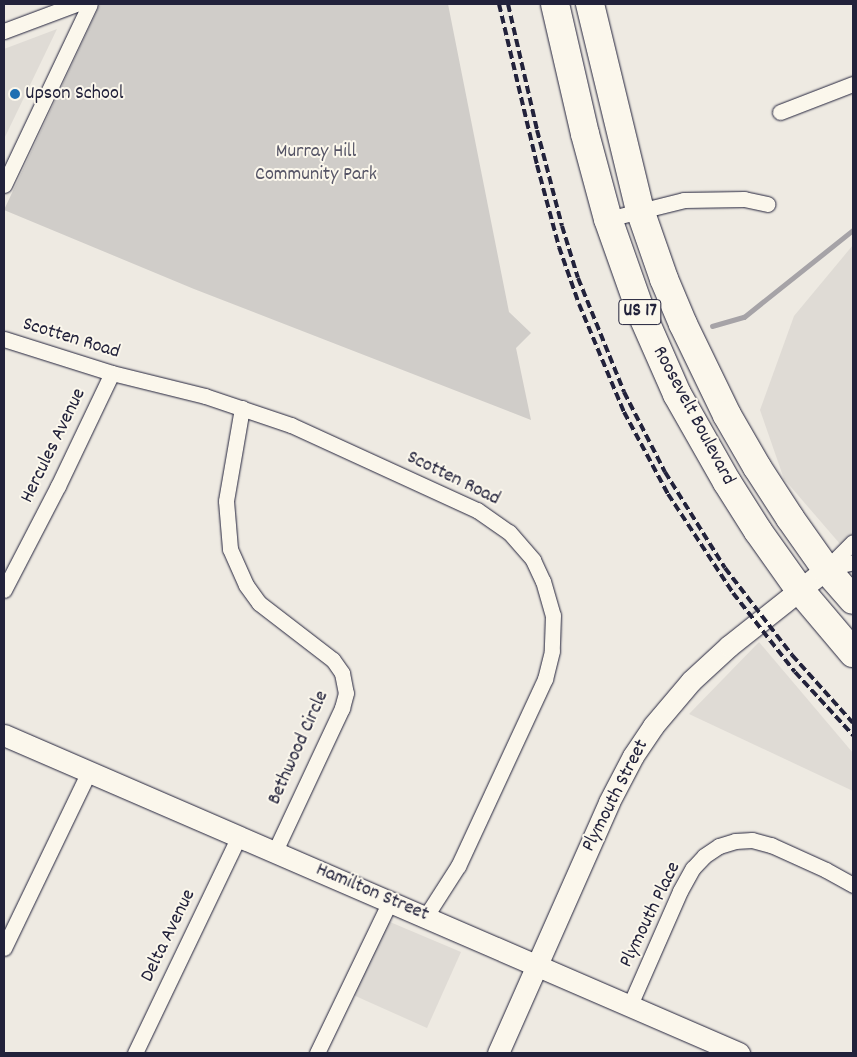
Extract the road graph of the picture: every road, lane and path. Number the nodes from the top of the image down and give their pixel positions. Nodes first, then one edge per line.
1 (76, 4) edge
2 (90, 4) edge
3 (555, 4) edge
4 (590, 4) edge
5 (4, 31) edge
6 (853, 84) edge
7 (780, 112) dead end
8 (4, 185) edge
9 (767, 204) dead end
10 (640, 210) junction
11 (608, 219) junction
12 (4, 339) edge
13 (112, 373) junction
14 (242, 408) junction
15 (853, 542) edge
16 (853, 562) edge
17 (826, 569) junction
18 (800, 589) junction
19 (4, 590) edge
20 (853, 600) edge
21 (853, 653) edge
22 (4, 735) edge
23 (88, 771) junction
24 (240, 836) junction
25 (275, 851) junction
26 (853, 886) edge
27 (390, 901) junction
28 (426, 916) junction
29 (4, 948) edge
30 (537, 964) junction
31 (630, 1005) junction
32 (135, 1053) edge
33 (317, 1053) edge
34 (498, 1053) edge
35 (739, 1053) edge

1 - 5 street
2 - 8 street
3 - 11 highway, Roosevelt Boulevard / US 17
4 - 10 highway, Roosevelt Boulevard / US 17
6 - 7 street
9 - 10 street
10 - 11 street
10 - 17 highway, Roosevelt Boulevard / US 17
11 - 18 highway, Roosevelt Boulevard / US 17
12 - 13 street, Scotten Road
13 - 14 street, Scotten Road
13 - 19 street, Hercules Avenue
14 - 25 street, Bethwood Circle
14 - 28 street, Scotten Road
15 - 17 street
16 - 17 street
17 - 18 street, Plymouth Street
17 - 20 highway, Roosevelt Boulevard / US 17
18 - 21 highway, Roosevelt Boulevard / US 17
18 - 30 street, Plymouth Street
22 - 23 street, Hamilton Street
23 - 24 street, Hamilton Street
23 - 29 street
24 - 25 street, Hamilton Street
24 - 32 street, Delta Avenue
25 - 27 street, Hamilton Street
26 - 31 street, Plymouth Place
27 - 28 street, Hamilton Street
27 - 33 street
28 - 30 street, Hamilton Street
30 - 31 street, Hamilton Street
30 - 34 street, Plymouth Street
31 - 35 street, Hamilton Street

